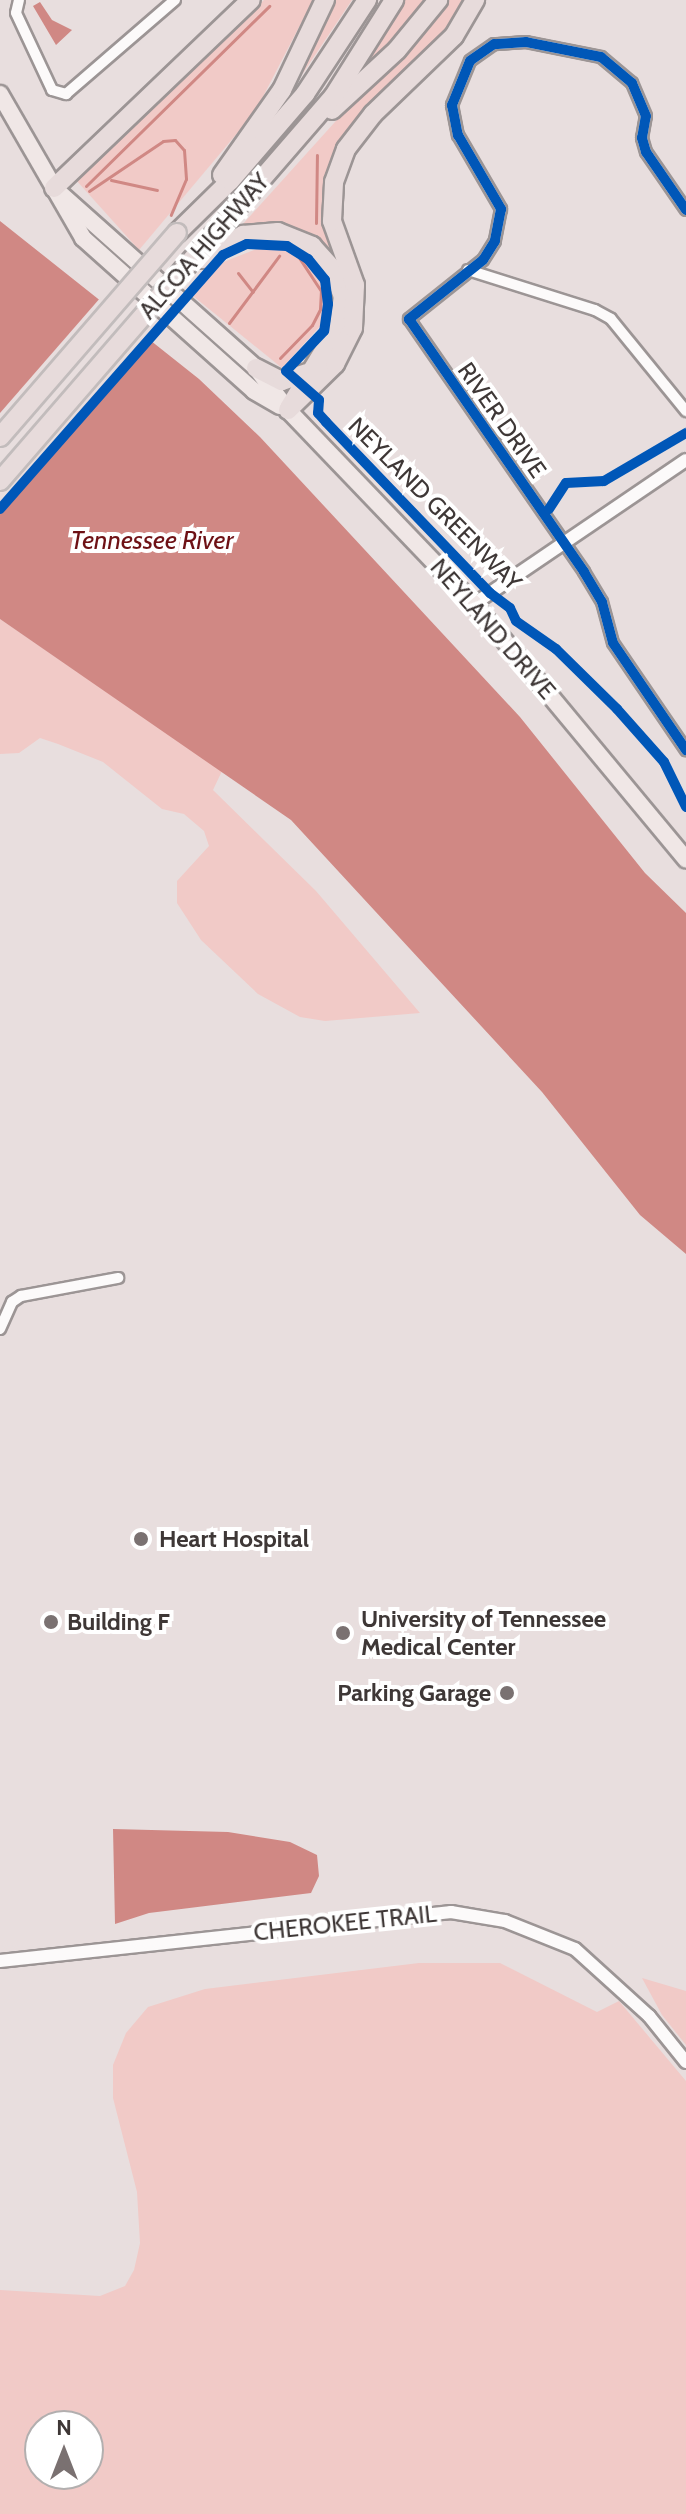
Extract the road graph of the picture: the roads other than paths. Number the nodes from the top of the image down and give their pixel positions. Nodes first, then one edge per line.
1 (19, 0) edge
2 (175, 0) edge
3 (251, 0) edge
4 (325, 0) edge
5 (367, 0) edge
6 (394, 0) edge
7 (438, 0) edge
8 (474, 3) edge
9 (0, 94) edge
10 (299, 138) junction
11 (54, 188) junction
12 (206, 201) junction
13 (686, 210) edge
14 (202, 254) junction
15 (468, 270) junction
16 (256, 368) junction
17 (307, 373) junction
18 (288, 410) junction
19 (686, 411) edge
20 (0, 437) edge
21 (686, 460) edge
22 (0, 481) edge
23 (562, 543) junction
24 (474, 604) junction
25 (686, 750) edge
26 (686, 859) edge
27 (118, 1278) dead end
28 (0, 1329) edge
29 (2, 1961) edge
30 (686, 2062) edge

1 - 2 street
3 - 11 highway
4 - 12 highway
5 - 12 highway, ALCOA HIGHWAY
6 - 10 highway, ALCOA HIGHWAY
7 - 10 highway
8 - 18 highway
9 - 11 main road, NEYLAND DRIVE
10 - 14 highway, ALCOA HIGHWAY
11 - 16 main road, NEYLAND DRIVE
11 - 18 main road, NEYLAND DRIVE
12 - 20 highway, ALCOA HIGHWAY, bridge
13 - 15 street
14 - 17 highway
14 - 22 highway, ALCOA HIGHWAY, bridge
15 - 19 street
15 - 23 street, RIVER DRIVE
16 - 17 highway
16 - 18 main road, NEYLAND DRIVE
17 - 18 highway
18 - 24 main road, NEYLAND DRIVE
21 - 23 street
23 - 24 street
23 - 25 street, RIVER DRIVE
24 - 26 main road, NEYLAND DRIVE
27 - 28 street
29 - 30 street, CHEROKEE TRAIL

